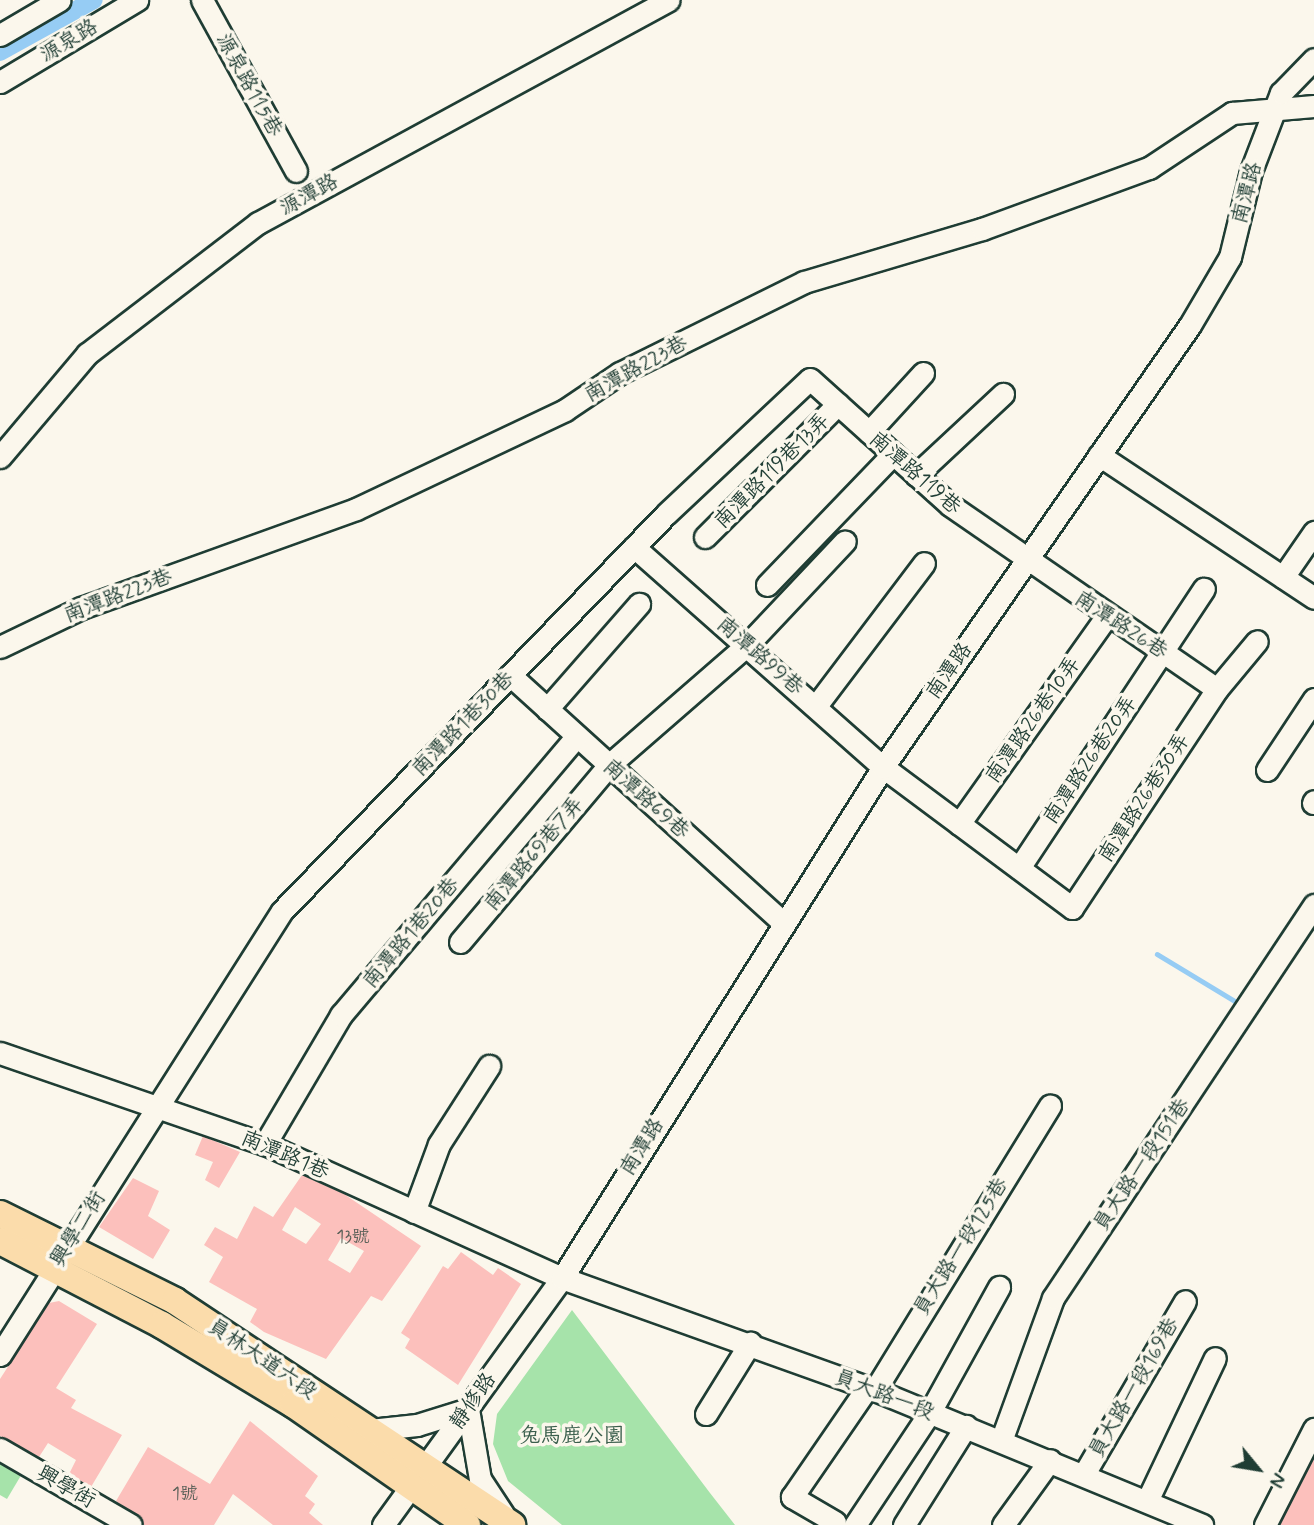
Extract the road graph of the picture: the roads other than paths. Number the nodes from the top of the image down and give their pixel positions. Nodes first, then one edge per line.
1 (60, 0) edge
2 (137, 0) edge
3 (202, 0) edge
4 (667, 0) edge
5 (0, 35) edge
6 (1314, 59) edge
7 (0, 82) edge
8 (1314, 106) edge
9 (1275, 108) junction
10 (296, 171) dead end
11 (923, 373) dead end
12 (810, 379) joint
13 (1003, 394) dead end
14 (838, 404) junction
15 (869, 432) junction
16 (893, 454) junction
17 (1100, 455) junction
18 (0, 457) edge
19 (916, 475) junction
20 (1314, 532) edge
21 (705, 537) dead end
22 (845, 541) dead end
23 (634, 547) junction
24 (1025, 562) junction
25 (924, 563) dead end
26 (1283, 577) junction
27 (767, 585) dead end
28 (1204, 589) dead end
29 (1314, 598) edge
30 (639, 604) dead end
31 (1107, 616) junction
32 (1256, 641) dead end
33 (748, 644) junction
34 (0, 647) edge
35 (1162, 652) junction
36 (510, 675) junction
37 (1217, 689) junction
38 (1314, 699) edge
39 (816, 706) junction
40 (547, 709) junction
41 (577, 736) junction
42 (609, 765) junction
43 (883, 767) junction
44 (1267, 770) dead end
45 (960, 824) junction
46 (1019, 868) junction
47 (1314, 905) edge
48 (1072, 908) joint
49 (782, 922) junction
50 (460, 942) dead end
51 (0, 1053) edge
52 (489, 1066) dead end
53 (157, 1104) junction
54 (1050, 1106) dead end
55 (265, 1144) junction
56 (414, 1212) junction
57 (0, 1214) edge
58 (0, 1241) edge
59 (67, 1246) junction
60 (53, 1269) junction
61 (562, 1278) junction
62 (999, 1287) dead end
63 (1185, 1301) dead end
64 (750, 1343) junction
65 (0, 1355) edge
66 (1215, 1358) dead end
67 (871, 1389) junction
68 (468, 1409) junction
69 (930, 1412) junction
70 (706, 1414) dead end
71 (966, 1426) junction
72 (1314, 1429) edge
73 (370, 1430) junction
74 (1001, 1440) junction
75 (0, 1449) edge
76 (1050, 1460) junction
77 (1084, 1474) junction
78 (418, 1478) junction
79 (1147, 1501) junction
80 (1193, 1523) edge
81 (845, 1524) edge
82 (131, 1525) edge
83 (383, 1525) edge
84 (467, 1525) edge
85 (511, 1525) edge
86 (904, 1525) edge
87 (1003, 1525) edge
88 (1265, 1525) edge

1 - 5 street
2 - 7 street, 源泉路
3 - 10 street, 源泉路115巷
4 - 18 street, 源潭路
6 - 9 street, 南潭路
8 - 9 street, 南潭路223巷
9 - 17 street, 南潭路
9 - 34 street, 南潭路223巷
11 - 15 street
12 - 14 street, 南潭路119巷
12 - 23 street, 南潭路1巷30巷
13 - 19 street
14 - 15 street, 南潭路119巷
14 - 21 street, 南潭路119巷13弄
15 - 16 street, 南潭路119巷
16 - 19 street, 南潭路119巷
16 - 27 street
17 - 24 street, 南潭路
17 - 26 street
19 - 24 street, 南潭路119巷
20 - 26 street
22 - 33 street, 南潭路69巷7弄
23 - 33 street, 南潭路99巷
23 - 36 street, 南潭路1巷30巷
24 - 31 street, 南潭路26巷
24 - 43 street, 南潭路
25 - 39 street
26 - 29 street
28 - 35 street, 南潭路26巷20弄
30 - 40 street
31 - 35 street, 南潭路26巷
31 - 45 street, 南潭路26巷10弄
32 - 37 street, 南潭路26巷30弄
33 - 39 street, 南潭路99巷
33 - 42 street, 南潭路69巷7弄
35 - 37 street, 南潭路26巷
35 - 46 street, 南潭路26巷20弄
36 - 40 street, 南潭路69巷
36 - 53 street, 南潭路1巷30巷
37 - 48 street, 南潭路26巷30弄
38 - 44 street
39 - 43 street, 南潭路99巷
40 - 41 street, 南潭路69巷
41 - 42 street, 南潭路69巷
41 - 55 street, 南潭路1巷20巷
42 - 49 street, 南潭路69巷
42 - 50 street, 南潭路69巷7弄
43 - 45 street, 南潭路99巷
43 - 49 street, 南潭路
45 - 46 street, 南潭路99巷
46 - 48 street, 南潭路99巷
47 - 74 street, 員大路一段151巷
49 - 61 street, 南潭路
51 - 53 street, 南潭路1巷
52 - 56 street
53 - 55 street, 南潭路1巷
53 - 59 street, 興學二街
54 - 67 street, 員大路一段125巷
55 - 56 street, 南潭路1巷
56 - 61 street, 南潭路1巷
57 - 59 main road, 員林大道六段
58 - 60 main road, 員林大道六段
59 - 60 street, 興學二街
59 - 73 main road, 員林大道六段
60 - 65 street, 興學二街
60 - 78 main road, 員林大道六段
61 - 64 street, 員大路一段
61 - 68 street, 靜修路
62 - 69 street
63 - 77 street, 員大路一段169巷
64 - 67 street, 員大路一段
64 - 70 street
66 - 79 street
67 - 69 street, 員大路一段
67 - 81 street, 員大路一段125巷
68 - 73 street
68 - 78 street, 靜修路
68 - 85 street
69 - 71 street, 員大路一段
69 - 81 street
71 - 74 street, 員大路一段
71 - 86 street
72 - 88 street
73 - 78 main road, 員林大道六段
74 - 76 street, 員大路一段
75 - 82 street, 興學街
76 - 77 street, 員大路一段
76 - 87 street
77 - 79 street, 員大路一段
78 - 83 street, 靜修路
78 - 84 main road, 員林大道六段
78 - 85 main road, 員林大道六段
79 - 80 street, 員大路一段

